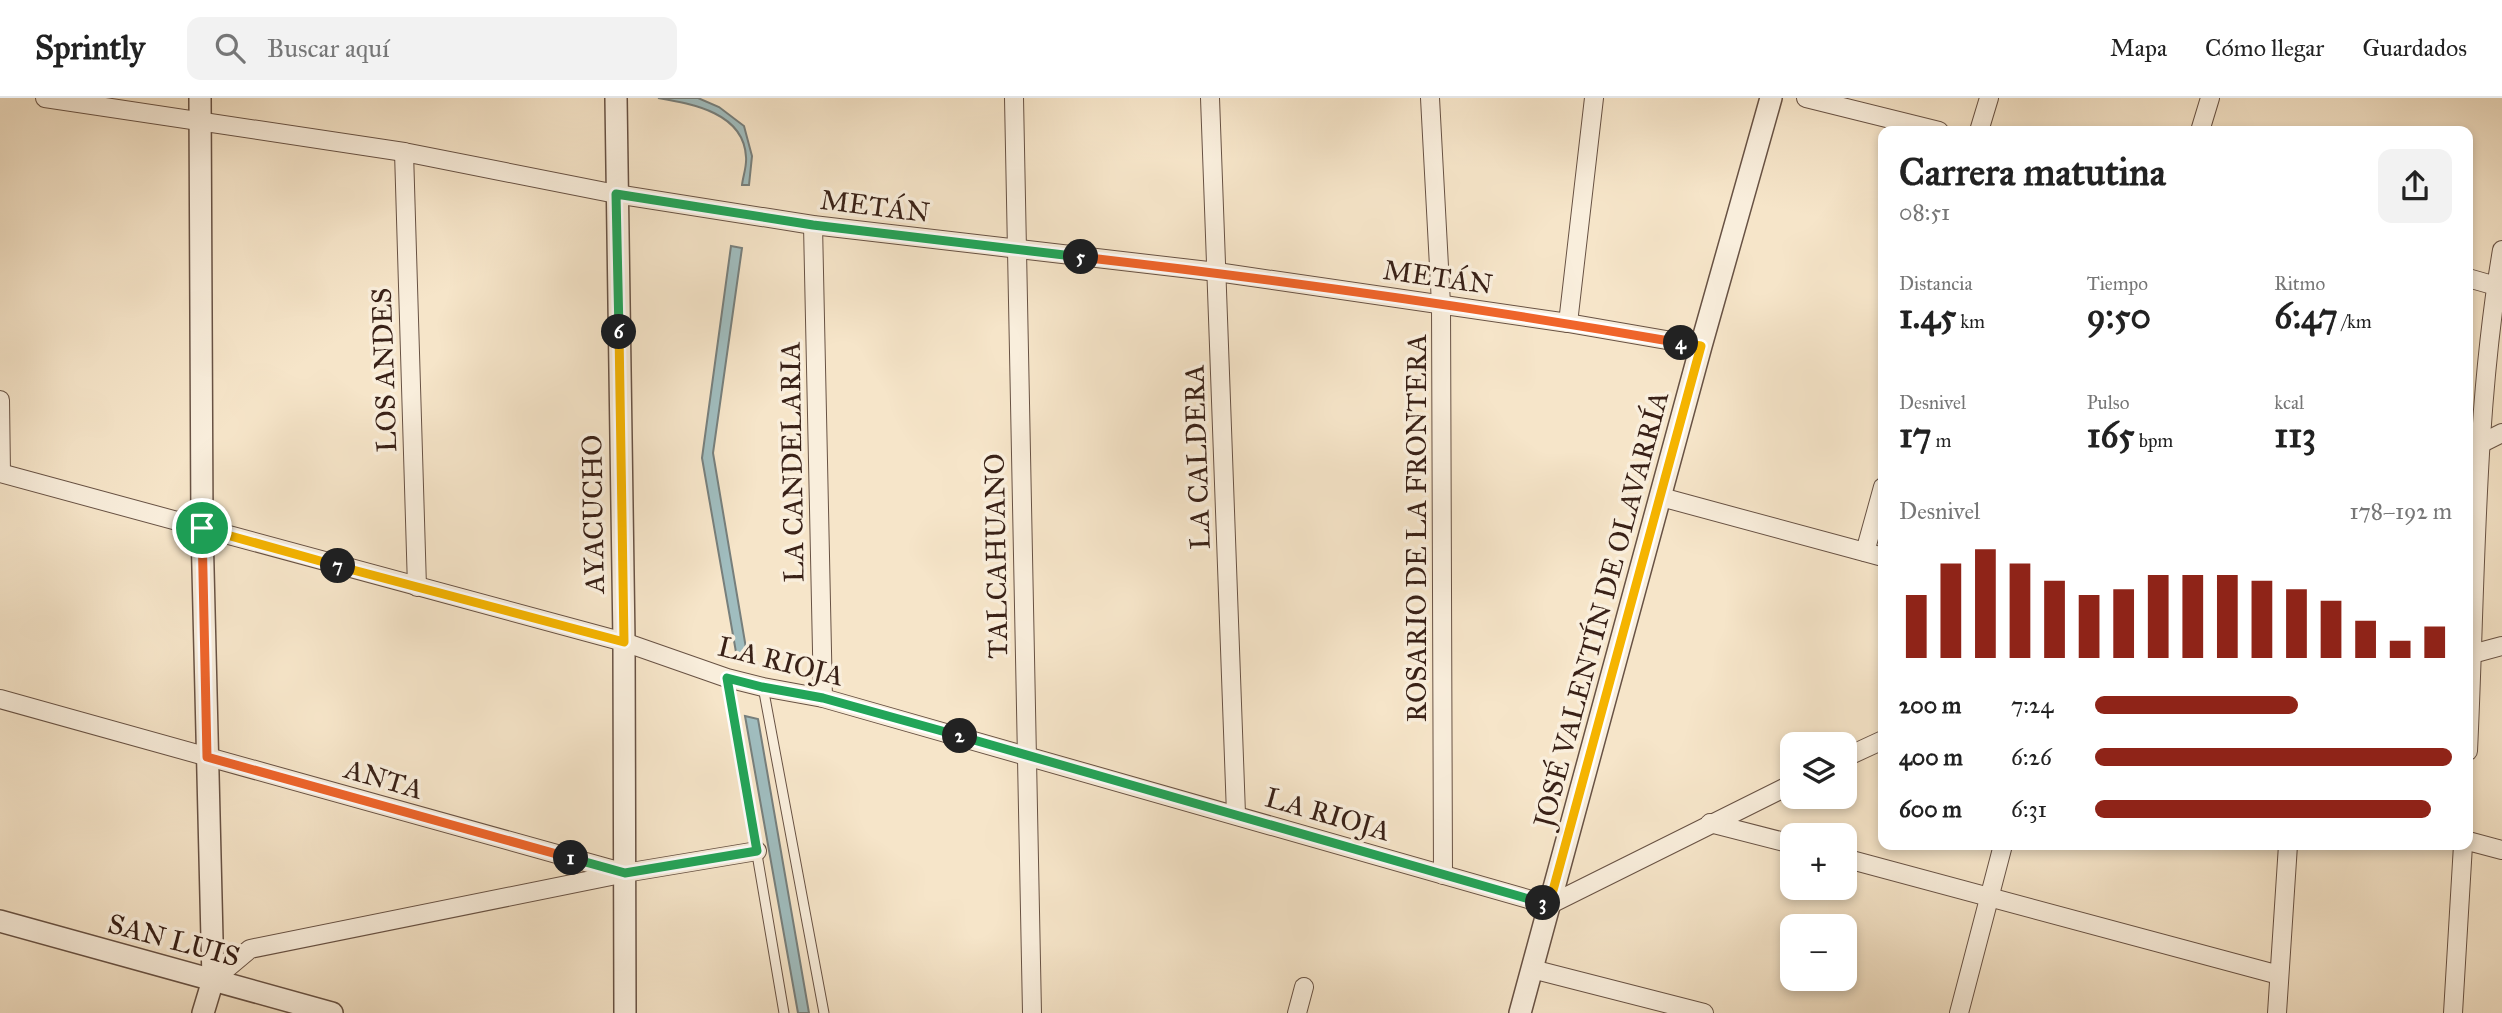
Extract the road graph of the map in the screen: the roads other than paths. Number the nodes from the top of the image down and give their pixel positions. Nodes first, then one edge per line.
1 (45, 98) edge
2 (200, 98) edge
3 (1014, 98) edge
4 (1210, 98) edge
5 (1430, 98) edge
6 (1594, 98) edge
7 (1771, 98) edge
8 (1806, 98) edge
9 (1989, 98) edge
10 (2210, 98) edge
11 (616, 99) edge
12 (200, 122) junction
13 (1918, 126) edge
14 (1981, 126) edge
15 (2202, 126) edge
16 (404, 152) junction
17 (616, 194) junction
18 (813, 225) junction
19 (1016, 249) junction
20 (2502, 250) edge
21 (1217, 272) junction
22 (2473, 279) edge
23 (2496, 286) junction
24 (1441, 304) junction
25 (1568, 323) junction
26 (1701, 346) junction
27 (0, 400) edge
28 (2502, 433) edge
29 (2474, 447) edge
30 (0, 473) edge
31 (1661, 497) junction
32 (1878, 504) edge
33 (202, 528) junction
34 (2473, 550) edge
35 (1865, 552) junction
36 (1878, 556) edge
37 (417, 587) junction
38 (624, 642) junction
39 (2502, 646) edge
40 (2473, 654) edge
41 (727, 678) junction
42 (762, 687) junction
43 (823, 698) junction
44 (0, 699) edge
45 (1878, 742) edge
46 (1857, 752) edge
47 (1027, 755) junction
48 (207, 757) junction
49 (1780, 790) edge
50 (1236, 814) junction
51 (1710, 823) junction
52 (1780, 841) edge
53 (2473, 842) edge
54 (2002, 850) edge
55 (2288, 850) edge
56 (2463, 850) edge
57 (2502, 850) edge
58 (757, 851) junction
59 (1857, 861) edge
60 (625, 873) junction
61 (1443, 875) junction
62 (1990, 895) junction
63 (1549, 905) junction
64 (0, 921) edge
65 (1532, 969) junction
66 (2279, 975) junction
67 (213, 980) junction
68 (1304, 987) dead end
69 (203, 1013) edge
70 (332, 1013) edge
71 (625, 1013) edge
72 (784, 1013) edge
73 (824, 1013) edge
74 (1032, 1013) edge
75 (1297, 1013) edge
76 (1520, 1013) edge
77 (1704, 1013) edge
78 (1959, 1013) edge
79 (2277, 1013) edge
80 (2454, 1013) edge

1 - 12 street, METÁN
2 - 12 street
3 - 19 street, TALCAHUANO
4 - 21 street, LA CALDERA
5 - 24 street, ROSARIO DE LA FRONTERA
6 - 25 street
7 - 26 street, JOSÉ VALENTÍN DE OLAVARRÍA
8 - 13 street
9 - 14 street
10 - 15 street
11 - 17 street, AYACUCHO
12 - 16 street, METÁN
12 - 33 street
16 - 17 street, METÁN
16 - 37 street, LOS ANDES
17 - 18 street, METÁN
17 - 38 street, AYACUCHO
18 - 19 street, METÁN
18 - 43 street, LA CANDELARIA
19 - 21 street, METÁN
19 - 47 street, TALCAHUANO
20 - 23 street
21 - 24 street, METÁN
21 - 50 street, LA CALDERA
22 - 23 street
23 - 29 street
24 - 25 street, METÁN
24 - 61 street, ROSARIO DE LA FRONTERA
25 - 26 street, METÁN
26 - 31 street, JOSÉ VALENTÍN DE OLAVARRÍA
27 - 30 street
28 - 29 street
29 - 34 street
30 - 33 street, LA RIOJA
31 - 35 street
31 - 63 street, JOSÉ VALENTÍN DE OLAVARRÍA
32 - 35 street
33 - 37 street, LA RIOJA
33 - 48 street
35 - 36 street
37 - 38 street, LA RIOJA
38 - 41 street, LA RIOJA
38 - 60 street, AYACUCHO
39 - 40 street
41 - 42 street, LA RIOJA
41 - 58 lane
42 - 43 street, LA RIOJA
42 - 73 lane
43 - 47 street, LA RIOJA
44 - 48 street, ANTA
45 - 46 street
47 - 50 street, LA RIOJA
47 - 74 street, TALCAHUANO
48 - 60 street, ANTA
48 - 67 street
49 - 51 street
50 - 61 street, LA RIOJA
51 - 52 street
51 - 63 street
53 - 57 street
54 - 62 street
55 - 66 street
56 - 80 street
58 - 60 street, ANTA
58 - 72 lane
59 - 62 street
60 - 67 street
60 - 71 street, AYACUCHO
61 - 63 street, LA RIOJA
62 - 66 street
62 - 78 street
63 - 65 street, JOSÉ VALENTÍN DE OLAVARRÍA
64 - 67 street, SAN LUIS
65 - 76 street, JOSÉ VALENTÍN DE OLAVARRÍA
65 - 77 street
66 - 79 street
67 - 69 street
67 - 70 street, SAN LUIS
68 - 75 street

